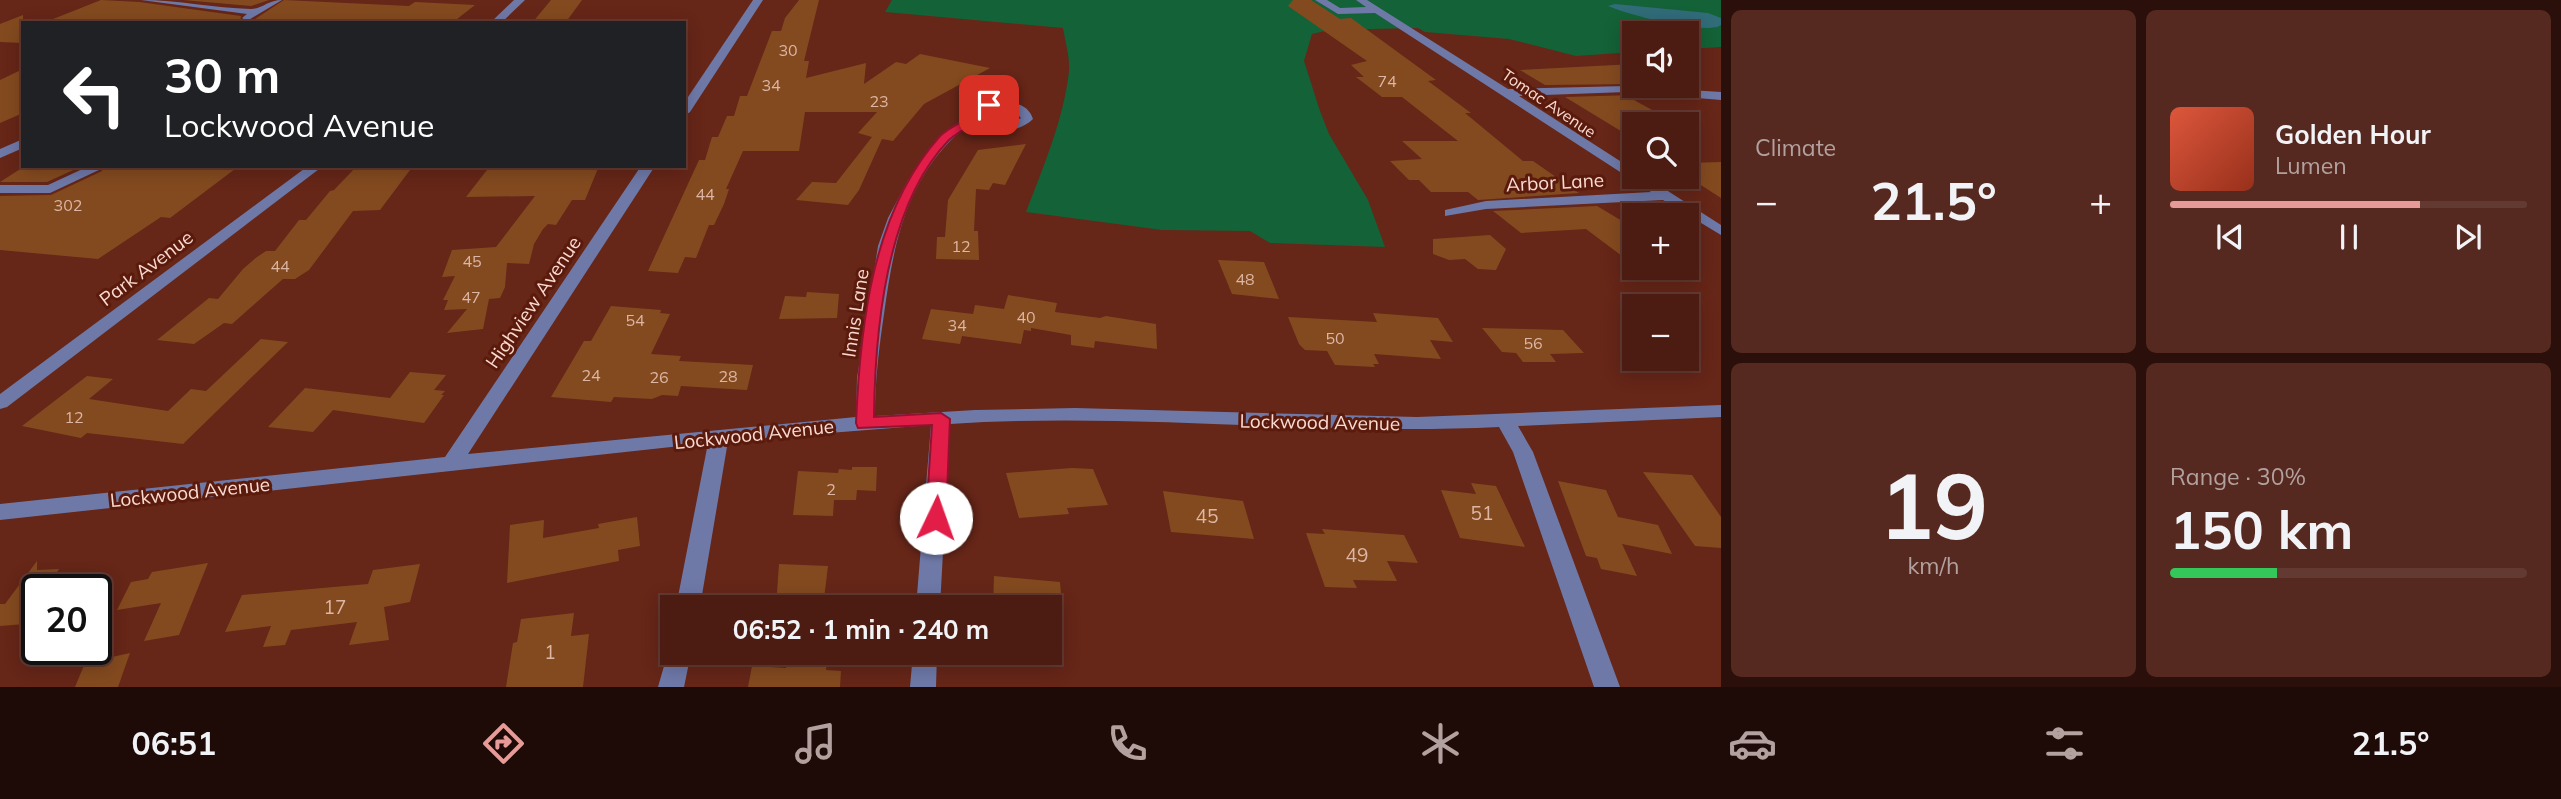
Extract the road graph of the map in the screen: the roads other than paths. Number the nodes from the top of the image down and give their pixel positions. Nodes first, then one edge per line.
1 (146, 0) edge
2 (520, 0) edge
3 (758, 0) edge
4 (1320, 0) edge
5 (1361, 0) edge
6 (1377, 9) junction
7 (264, 12) edge
8 (497, 21) edge
9 (1506, 93) junction
10 (1721, 96) edge
11 (686, 109) edge
12 (977, 117) dead end
13 (21, 144) edge
14 (0, 154) edge
15 (314, 168) edge
16 (647, 168) edge
17 (94, 169) dead end
18 (0, 189) edge
19 (1663, 196) junction
20 (1450, 213) dead end
21 (1721, 232) edge
22 (0, 404) edge
23 (1721, 411) edge
24 (941, 419) junction
25 (1505, 419) junction
26 (865, 423) junction
27 (719, 437) junction
28 (453, 461) junction
29 (0, 512) edge
30 (690, 595) edge
31 (929, 595) edge
32 (676, 665) edge
33 (924, 665) edge
34 (671, 687) edge
35 (923, 687) edge
36 (1607, 687) edge

1 - 7 street
2 - 8 street
3 - 11 street
4 - 6 street
5 - 6 street, Tomac Avenue
6 - 9 street, Tomac Avenue
9 - 10 street
9 - 19 street, Tomac Avenue
12 - 26 street, Innis Lane
13 - 14 street
15 - 22 street, Park Avenue
16 - 28 street, Highview Avenue
17 - 18 street
19 - 20 street, Arbor Lane
19 - 21 street, Tomac Avenue
23 - 25 street, Lockwood Avenue
24 - 25 street, Lockwood Avenue
24 - 26 street, Lockwood Avenue
24 - 31 street
25 - 36 street
26 - 27 street, Lockwood Avenue
27 - 28 street, Lockwood Avenue
27 - 30 street
28 - 29 street, Lockwood Avenue
32 - 34 street
33 - 35 street

